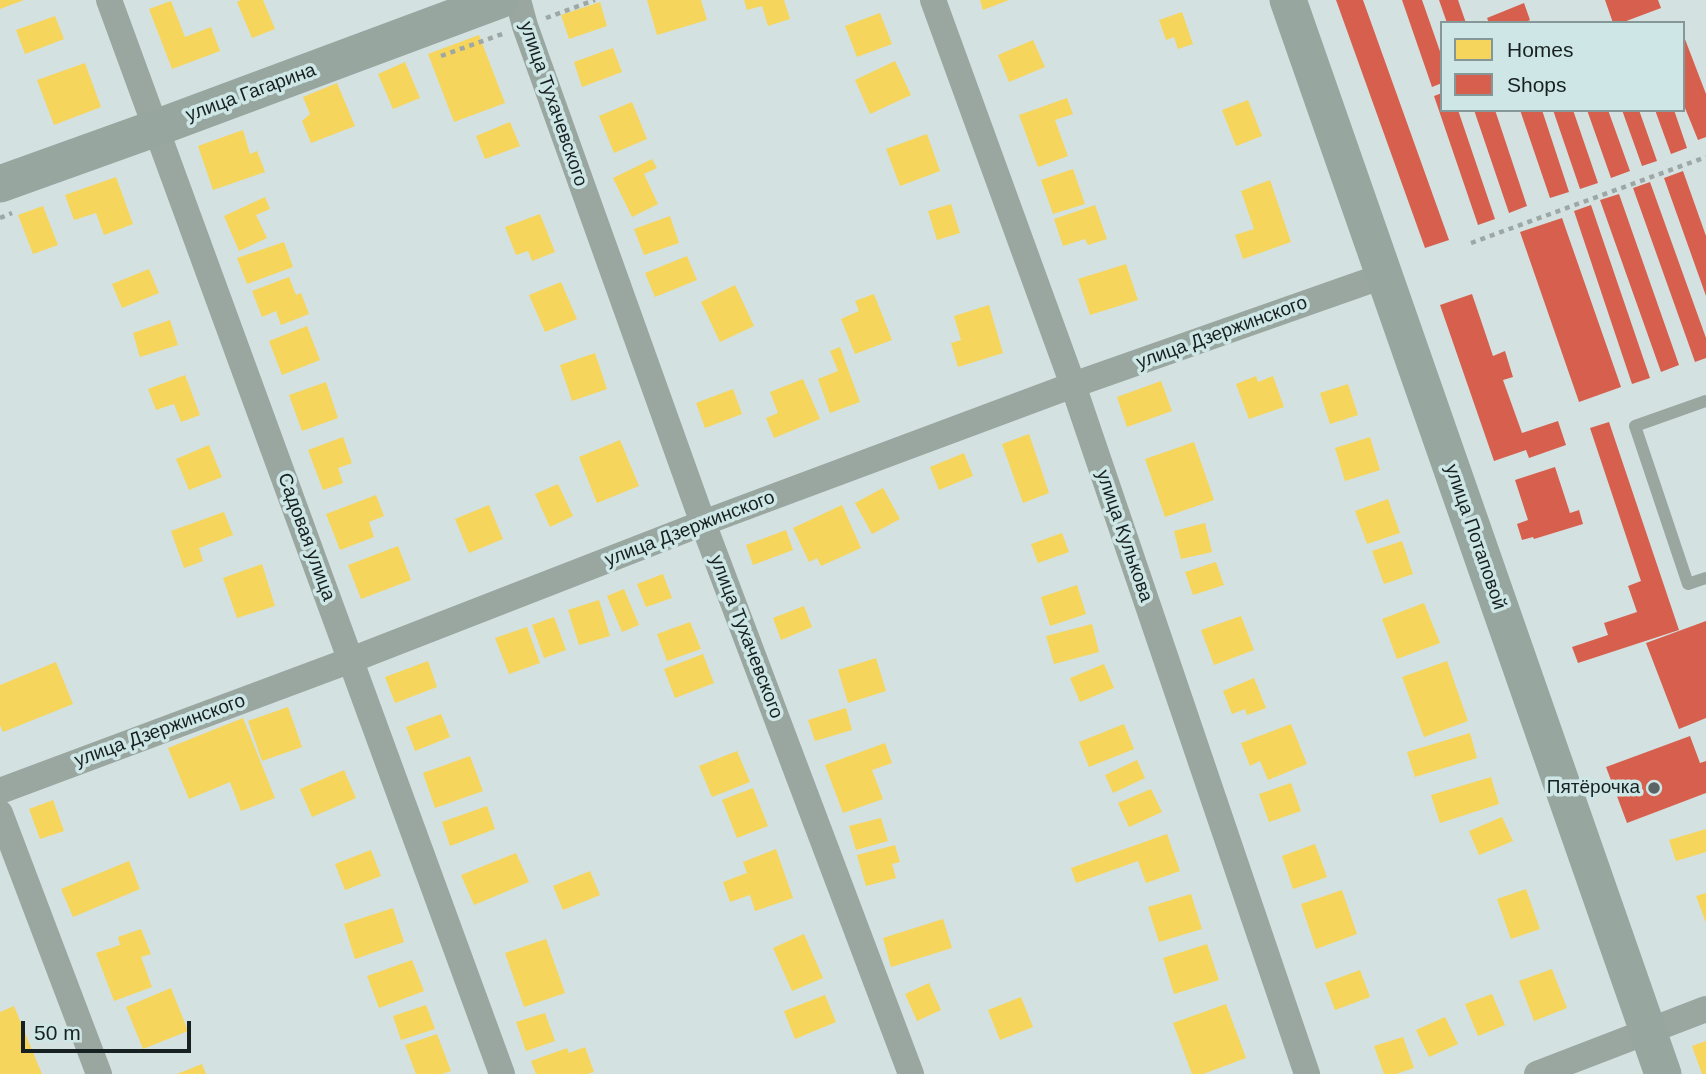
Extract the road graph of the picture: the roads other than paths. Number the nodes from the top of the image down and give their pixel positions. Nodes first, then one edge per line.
1 (109, 0) edge
2 (500, 0) edge
3 (518, 0) edge
4 (933, 0) edge
5 (1288, 0) edge
6 (156, 128) junction
7 (0, 184) edge
8 (1383, 275) junction
9 (1073, 385) junction
10 (1706, 401) edge
11 (703, 523) junction
12 (1706, 578) edge
13 (351, 660) junction
14 (0, 791) edge
15 (0, 813) edge
16 (1706, 1009) edge
17 (1648, 1031) junction
18 (99, 1074) edge
19 (502, 1074) edge
20 (911, 1074) edge
21 (1307, 1074) edge
22 (1537, 1074) edge
23 (1663, 1074) edge

1 - 6 street, Садовая улица
2 - 6 main road, улица Гагарина
3 - 11 street, улица Тухачевского
4 - 9 street, улица Кулькова
5 - 8 main road, улица Потаповой
6 - 7 main road, улица Гагарина
6 - 13 street, Садовая улица
8 - 9 street, улица Дзержинского
8 - 17 main road, улица Потаповой
9 - 11 street, улица Дзержинского
9 - 21 street, улица Кулькова
10 - 12 lane
11 - 13 street, улица Дзержинского
11 - 20 street, улица Тухачевского
13 - 14 street, улица Дзержинского
13 - 19 street, Садовая улица
15 - 18 street
16 - 17 street
17 - 22 street
17 - 23 main road, улица Потаповой

